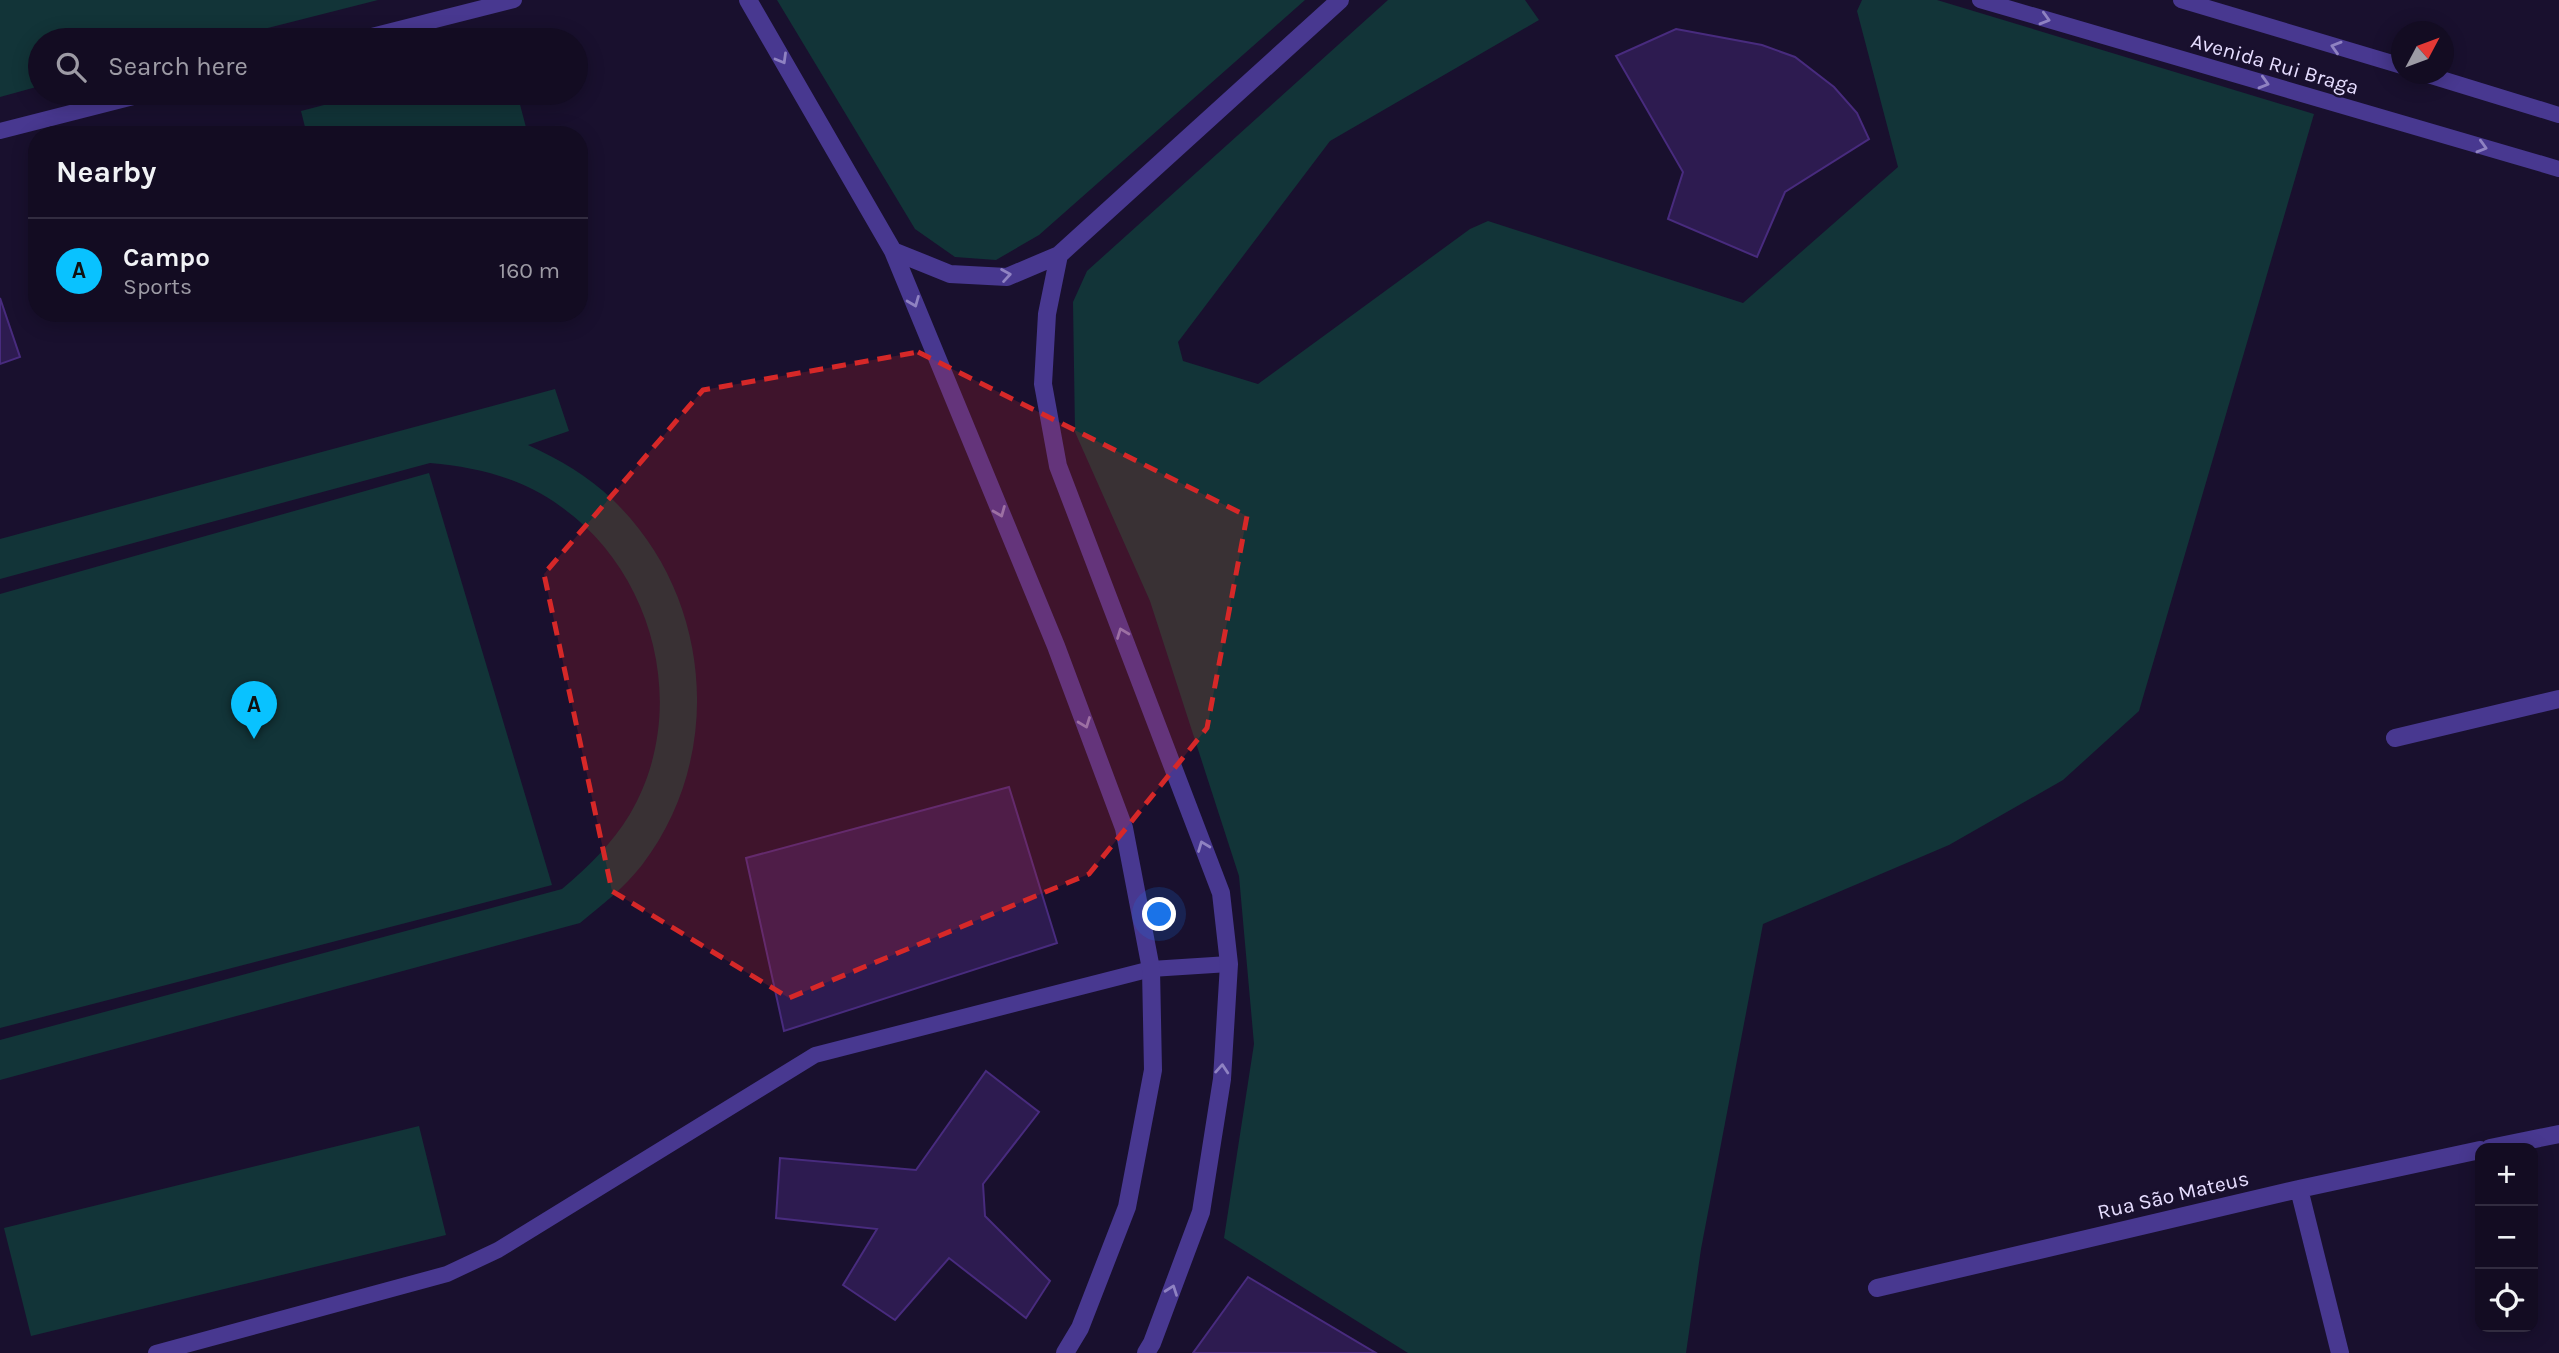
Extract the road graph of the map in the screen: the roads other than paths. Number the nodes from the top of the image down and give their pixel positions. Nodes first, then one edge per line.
1 (514, 0) edge
2 (748, 0) edge
3 (1340, 0) edge
4 (1980, 0) edge
5 (2181, 0) edge
6 (403, 28) edge
7 (2391, 63) edge
8 (2454, 83) edge
9 (102, 105) edge
10 (2559, 114) edge
11 (0, 131) edge
12 (2559, 169) edge
13 (893, 251) junction
14 (1059, 255) junction
15 (2559, 699) edge
16 (2395, 738) dead end
17 (1229, 964) junction
18 (1151, 969) junction
19 (2559, 1134) edge
20 (2515, 1143) edge
21 (2475, 1151) edge
22 (2299, 1189) junction
23 (1877, 1288) dead end
24 (156, 1353) edge
25 (1065, 1353) edge
26 (1146, 1353) edge
27 (2340, 1353) edge

1 - 6 lane
2 -> 13 street
3 - 14 street
4 -> 12 lane, Avenida Rui Braga
7 -> 5 lane, Avenida Rui Braga
8 - 10 lane
9 - 11 lane
13 -> 14 street
13 -> 18 street
17 -> 14 street
15 - 16 street
17 - 18 lane
26 -> 17 street
18 - 24 lane
18 - 25 street
19 - 20 street
21 - 22 street, Rua São Mateus
22 - 23 street, Rua São Mateus
22 - 27 street

